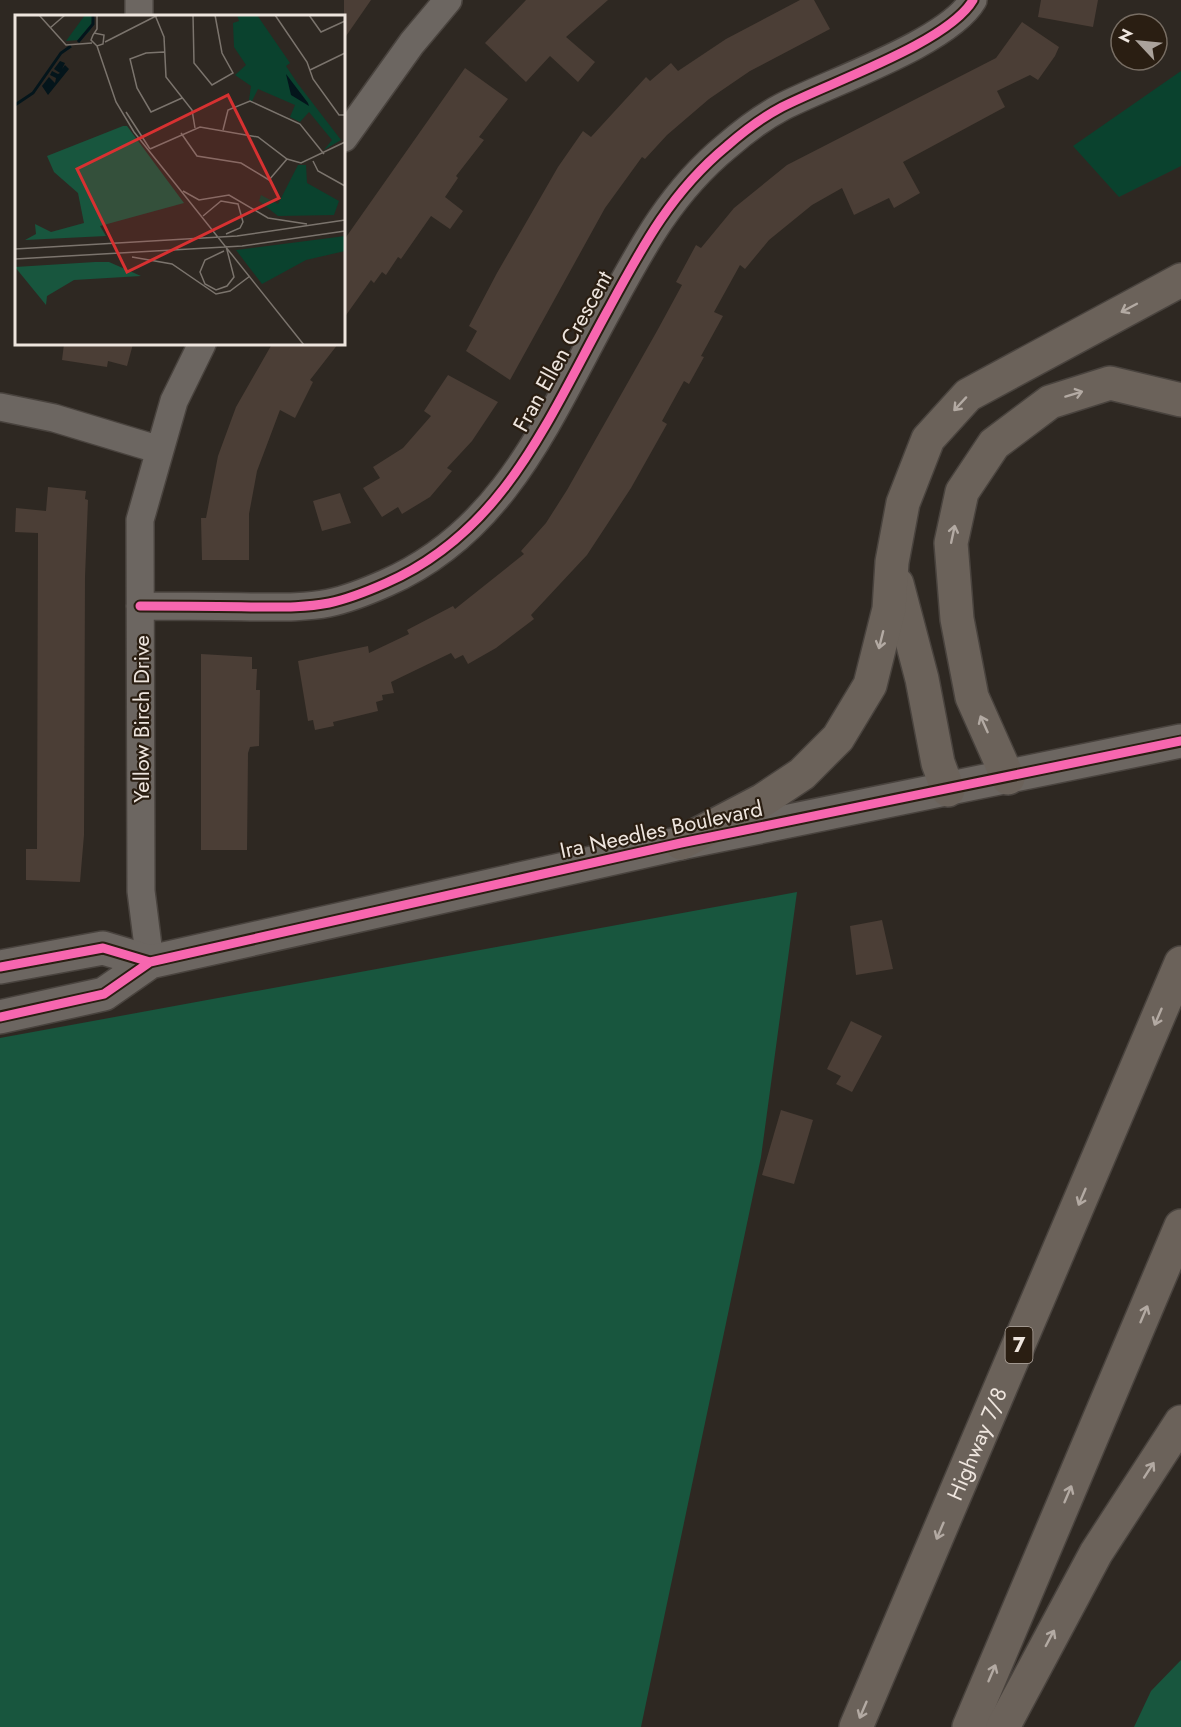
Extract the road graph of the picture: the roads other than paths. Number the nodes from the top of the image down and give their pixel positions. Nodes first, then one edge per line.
1 (448, 0) edge
2 (973, 0) edge
3 (345, 137) edge
4 (1181, 280) edge
5 (202, 345) edge
6 (1181, 400) edge
7 (0, 407) edge
8 (160, 450) junction
9 (892, 562) junction
10 (140, 606) junction
11 (1181, 741) edge
12 (1008, 778) junction
13 (948, 790) junction
14 (681, 843) junction
15 (150, 962) junction
16 (1181, 963) edge
17 (0, 967) edge
18 (0, 1017) edge
19 (1181, 1226) edge
20 (1181, 1422) edge
21 (856, 1727) edge
22 (969, 1727) edge
23 (1003, 1727) edge

1 - 3 street
2 - 10 street, Fran Ellen Crescent
4 -> 9 highway
5 - 8 street, Yellow Birch Drive
12 -> 6 highway
7 - 8 street
8 - 10 street, Yellow Birch Drive
9 - 13 highway
9 -> 14 highway
10 - 15 street, Yellow Birch Drive
11 - 12 main road, Ira Needles Boulevard
12 - 13 main road, Ira Needles Boulevard
13 - 14 main road, Ira Needles Boulevard
14 - 15 main road, Ira Needles Boulevard
15 - 17 main road, Ira Needles Boulevard
15 - 18 main road, Ira Needles Boulevard
16 -> 21 highway, Highway 7/8 / 7
22 -> 19 highway
23 -> 20 highway

